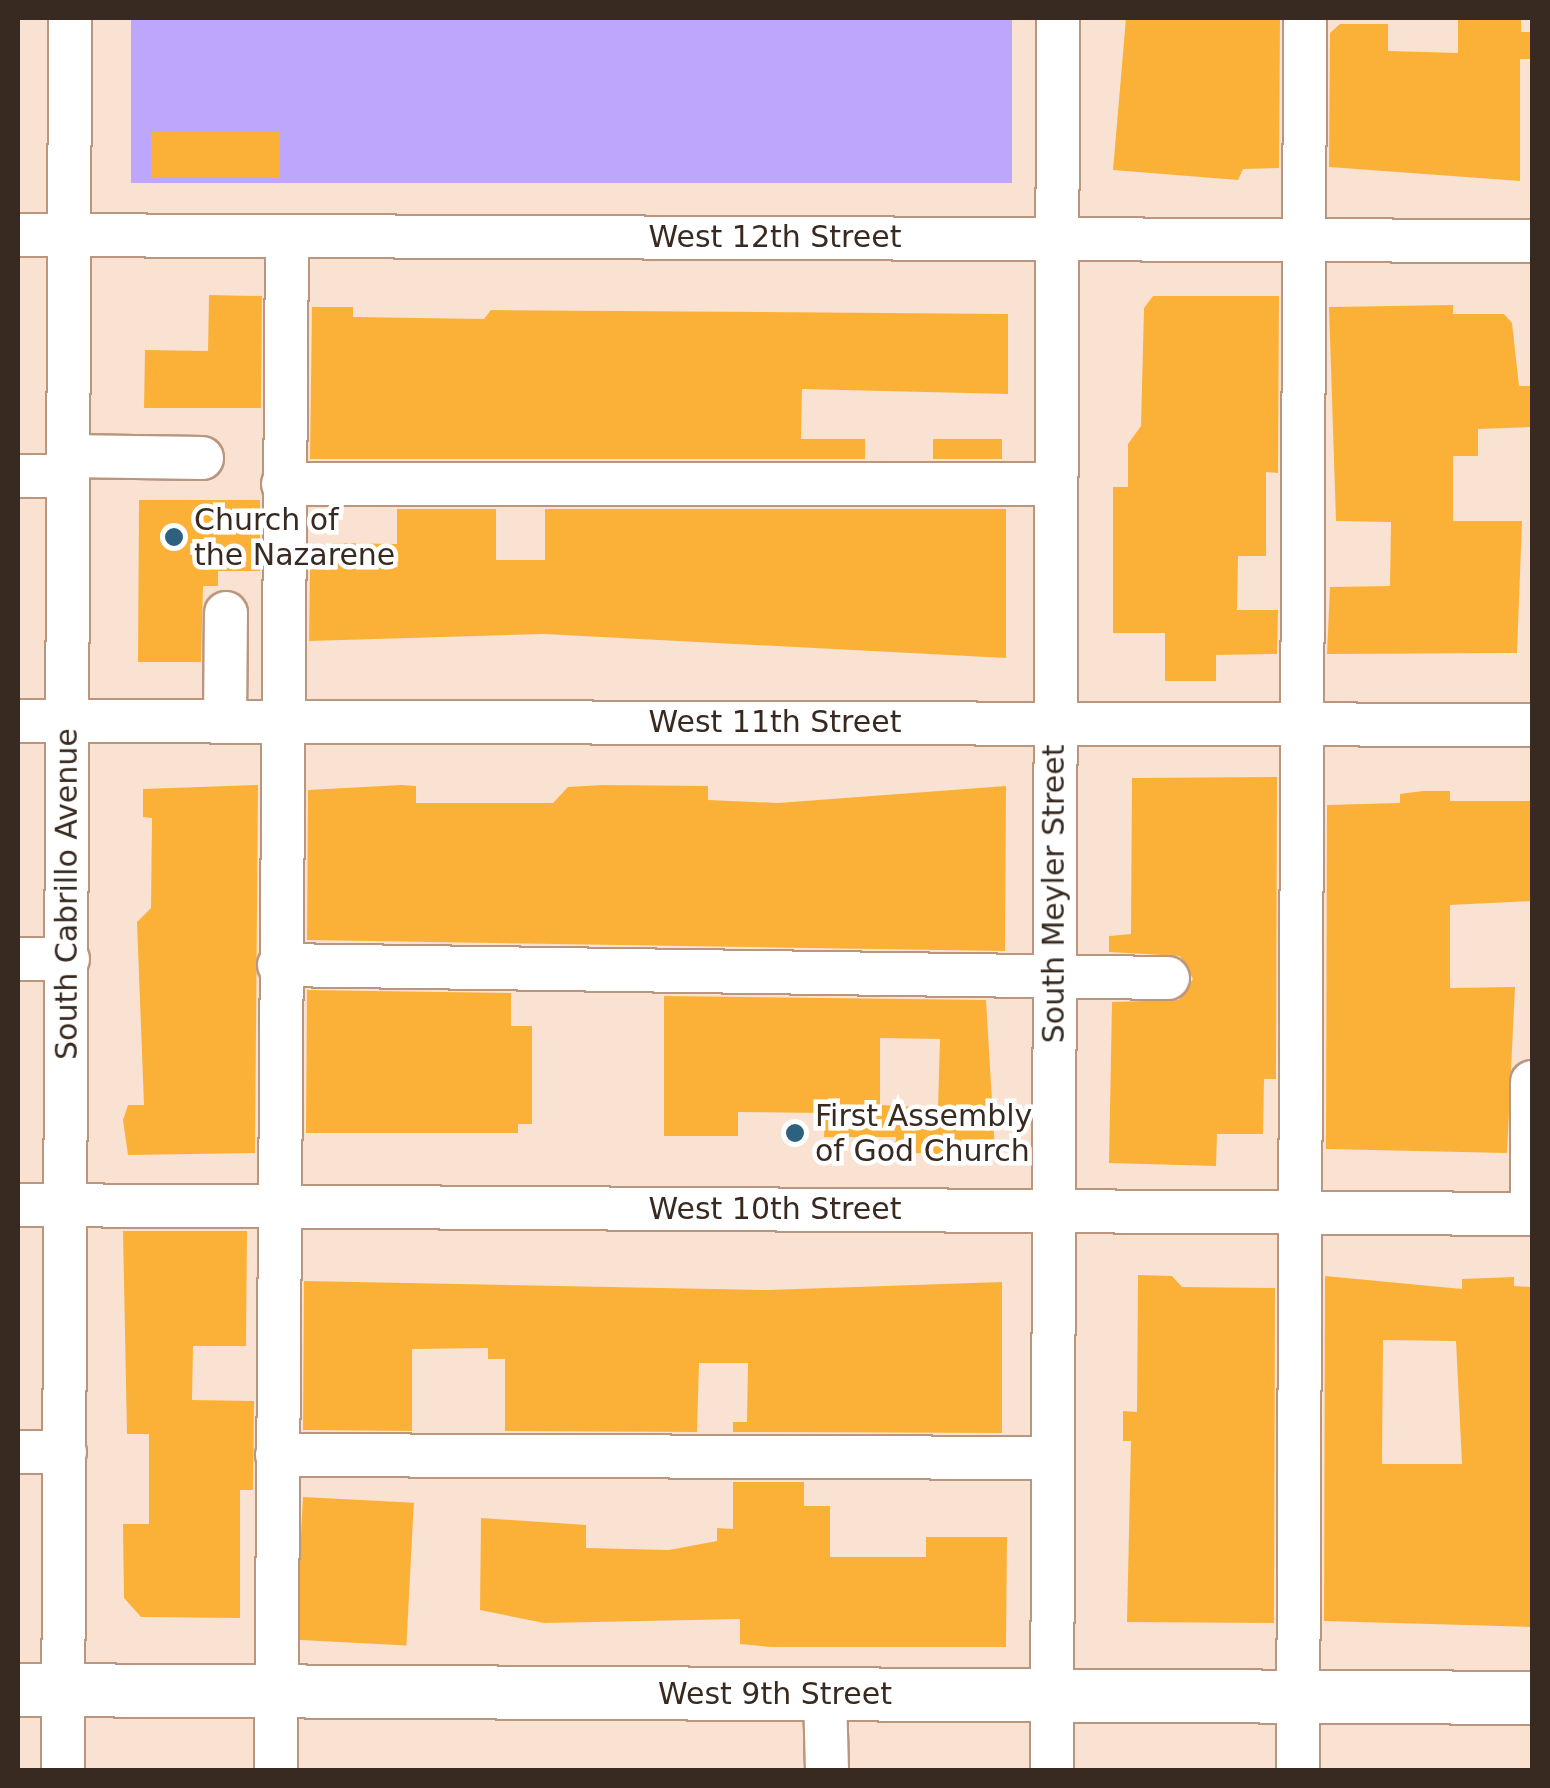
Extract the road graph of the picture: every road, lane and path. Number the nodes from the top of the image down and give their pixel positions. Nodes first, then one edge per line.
1 (70, 18) edge
2 (1058, 18) edge
3 (1306, 18) edge
4 (18, 236) edge
5 (68, 236) junction
6 (287, 236) junction
7 (1056, 238) junction
8 (1305, 238) junction
9 (1532, 241) edge
10 (202, 458) dead end
11 (68, 466) junction
12 (18, 476) edge
13 (283, 484) junction
14 (1054, 484) junction
15 (226, 613) dead end
16 (18, 721) edge
17 (68, 721) junction
18 (225, 721) junction
19 (279, 721) junction
20 (1054, 722) junction
21 (1303, 724) junction
22 (1532, 725) edge
23 (18, 959) edge
24 (68, 959) junction
25 (279, 964) junction
26 (1054, 970) junction
27 (1168, 978) dead end
28 (1532, 1082) edge
29 (18, 1205) edge
30 (67, 1205) junction
31 (278, 1206) junction
32 (1054, 1210) junction
33 (1302, 1214) junction
34 (1532, 1214) edge
35 (18, 1452) edge
36 (65, 1452) junction
37 (277, 1455) junction
38 (1053, 1458) junction
39 (40, 1690) edge
40 (276, 1691) junction
41 (825, 1694) junction
42 (1052, 1696) junction
43 (1298, 1697) junction
44 (1532, 1698) edge
45 (63, 1770) edge
46 (276, 1770) edge
47 (827, 1770) edge
48 (1052, 1770) edge
49 (1298, 1770) edge

1 - 5 street, South Cabrillo Avenue
2 - 7 street, South Meyler Street
3 - 8 street
4 - 5 street, West 12th Street
5 - 6 street, West 12th Street
5 - 11 street, South Cabrillo Avenue
6 - 7 street, West 12th Street
6 - 13 street
7 - 8 street, West 12th Street
7 - 14 street, South Meyler Street
8 - 9 street, West 12th Street
8 - 21 street
10 - 11 street
11 - 12 street
11 - 17 street, South Cabrillo Avenue
13 - 14 street
13 - 19 street
14 - 20 street, South Meyler Street
15 - 18 street
16 - 17 street, West 11th Street
17 - 18 street, West 11th Street
17 - 24 street, South Cabrillo Avenue
18 - 19 street, West 11th Street
19 - 20 street, West 11th Street
19 - 25 street
20 - 21 street, West 11th Street
20 - 26 street, South Meyler Street
21 - 22 street, West 11th Street
21 - 33 street
23 - 24 street
24 - 30 street, South Cabrillo Avenue
25 - 26 street
25 - 31 street
26 - 27 street
26 - 32 street, South Meyler Street
28 - 34 street
29 - 30 street, West 10th Street
30 - 31 street, West 10th Street
30 - 36 street, South Cabrillo Avenue
31 - 32 street, West 10th Street
31 - 37 street
32 - 33 street, West 10th Street
32 - 38 street, South Meyler Street
33 - 34 street, West 10th Street
33 - 43 street
35 - 36 street
36 - 39 street, South Cabrillo Avenue
37 - 38 street
37 - 40 street
38 - 42 street, South Meyler Street
39 - 40 main road, West 9th Street
39 - 45 street, South Cabrillo Avenue
40 - 41 main road, West 9th Street
40 - 46 street
41 - 42 main road, West 9th Street
41 - 47 street
42 - 43 main road, West 9th Street
42 - 48 street, South Meyler Street
43 - 44 main road, West 9th Street
43 - 49 street

